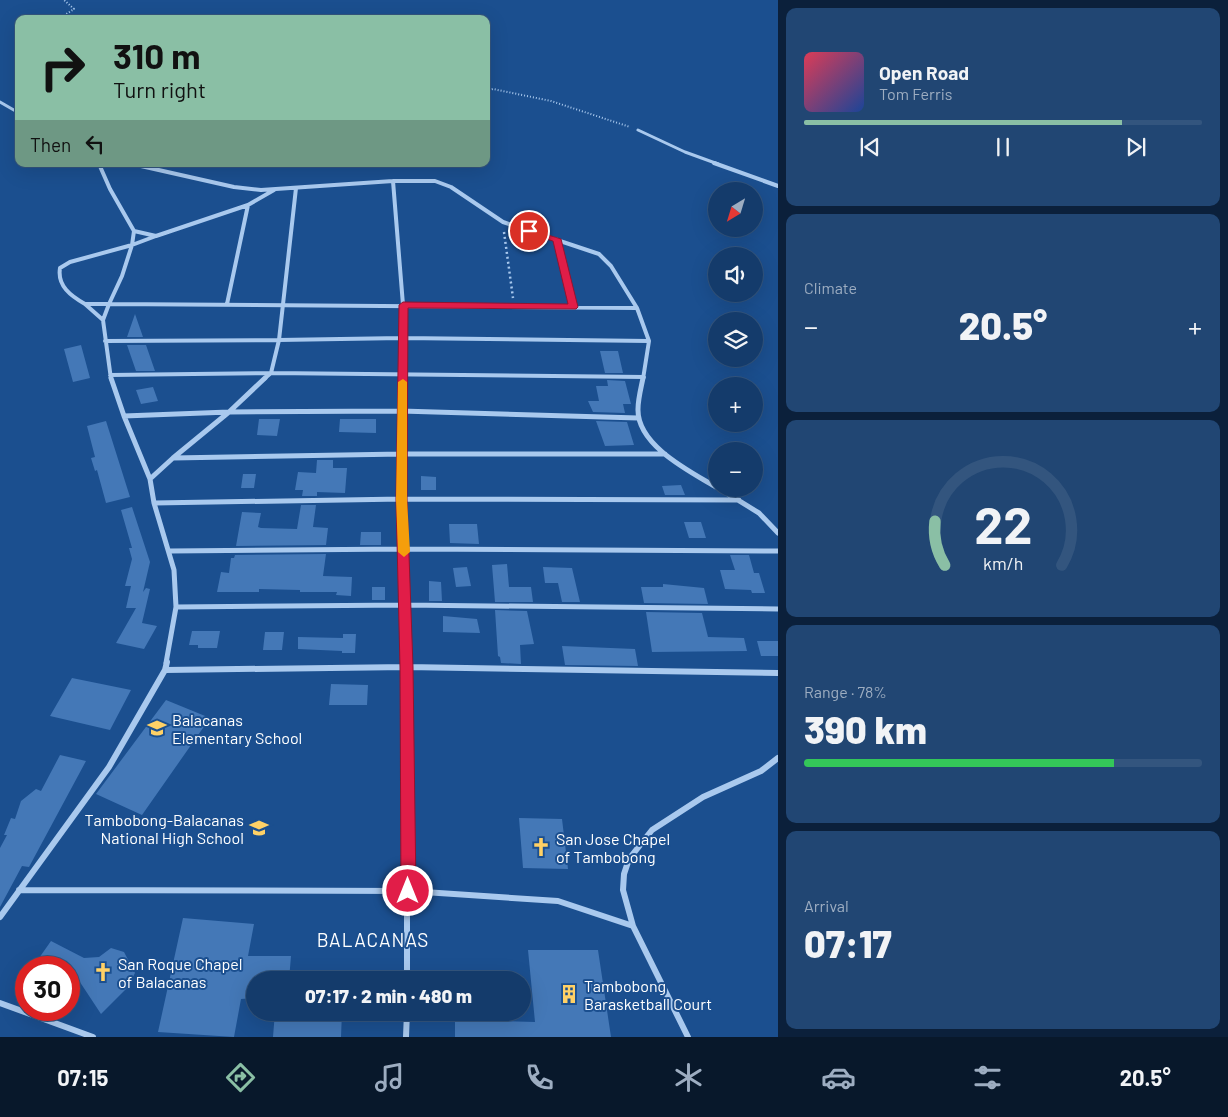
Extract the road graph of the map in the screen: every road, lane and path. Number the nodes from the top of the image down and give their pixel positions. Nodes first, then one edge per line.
1 (64, 0) edge
2 (65, 15) edge
3 (490, 90) edge
4 (0, 102) edge
5 (15, 111) edge
6 (638, 130) joint
7 (101, 167) edge
8 (146, 167) edge
9 (393, 181) junction
10 (778, 186) edge
11 (296, 188) junction
12 (275, 189) junction
13 (248, 205) junction
14 (503, 222) junction
15 (134, 231) junction
16 (156, 236) junction
17 (556, 239) junction
18 (132, 245) junction
19 (85, 304) junction
20 (110, 304) junction
21 (227, 304) junction
22 (284, 304) junction
23 (403, 305) junction
24 (514, 306) junction
25 (573, 307) junction
26 (637, 308) junction
27 (103, 320) junction
28 (402, 338) junction
29 (279, 340) junction
30 (105, 341) junction
31 (649, 341) junction
32 (271, 373) junction
33 (403, 373) junction
34 (110, 375) junction
35 (644, 377) junction
36 (401, 411) junction
37 (229, 412) junction
38 (124, 416) junction
39 (638, 418) junction
40 (402, 454) junction
41 (665, 454) junction
42 (173, 458) junction
43 (150, 479) junction
44 (708, 482) edge
45 (734, 497) edge
46 (402, 499) junction
47 (739, 500) junction
48 (154, 503) junction
49 (778, 532) edge
50 (404, 549) junction
51 (170, 551) junction
52 (778, 551) edge
53 (405, 605) junction
54 (176, 607) junction
55 (778, 610) edge
56 (407, 667) junction
57 (165, 670) junction
58 (778, 673) edge
59 (778, 758) edge
60 (19, 890) junction
61 (408, 891) junction
62 (0, 917) edge
63 (633, 926) junction
64 (407, 971) edge
65 (0, 1003) edge
66 (407, 1021) edge
67 (93, 1037) edge
68 (406, 1037) edge
69 (688, 1037) edge

1 - 2 path
3 - 6 path
4 - 5 street
6 - 10 street
7 - 15 street
8 - 12 street
9 - 11 street
9 - 14 street
9 - 23 street
11 - 12 street
11 - 22 street
12 - 13 street
13 - 16 street
13 - 21 street
14 - 17 street
14 - 24 path
15 - 16 street
15 - 18 street
16 - 18 street
17 - 25 street
17 - 26 street
18 - 19 street
18 - 20 street
19 - 20 street
19 - 27 street
20 - 21 street
20 - 27 street
21 - 22 street
22 - 23 street
22 - 29 street
23 - 24 street
23 - 28 street
24 - 25 street
25 - 26 street
26 - 31 street
27 - 30 street
28 - 29 street
28 - 31 street
28 - 33 street
29 - 30 street
29 - 32 street
30 - 34 street
31 - 35 street
32 - 33 street
32 - 34 street
32 - 37 street
33 - 35 street
33 - 36 street
34 - 38 street
35 - 39 street
36 - 37 street
36 - 39 street
36 - 40 street
37 - 38 street
37 - 42 street
38 - 43 street
39 - 41 street
40 - 41 street
40 - 42 street
40 - 46 street
41 - 44 street
42 - 43 street
43 - 48 street
45 - 47 street
46 - 47 street
46 - 48 street
46 - 50 street
47 - 49 street
48 - 51 street
50 - 51 street
50 - 52 street
50 - 53 street
51 - 54 street
53 - 54 street
53 - 55 street
53 - 56 street
54 - 57 street
56 - 57 street
56 - 58 street
56 - 61 street
57 - 60 street
59 - 63 street
60 - 61 street
60 - 62 street
61 - 63 street
61 - 64 street
63 - 69 street
65 - 67 street
66 - 68 street

